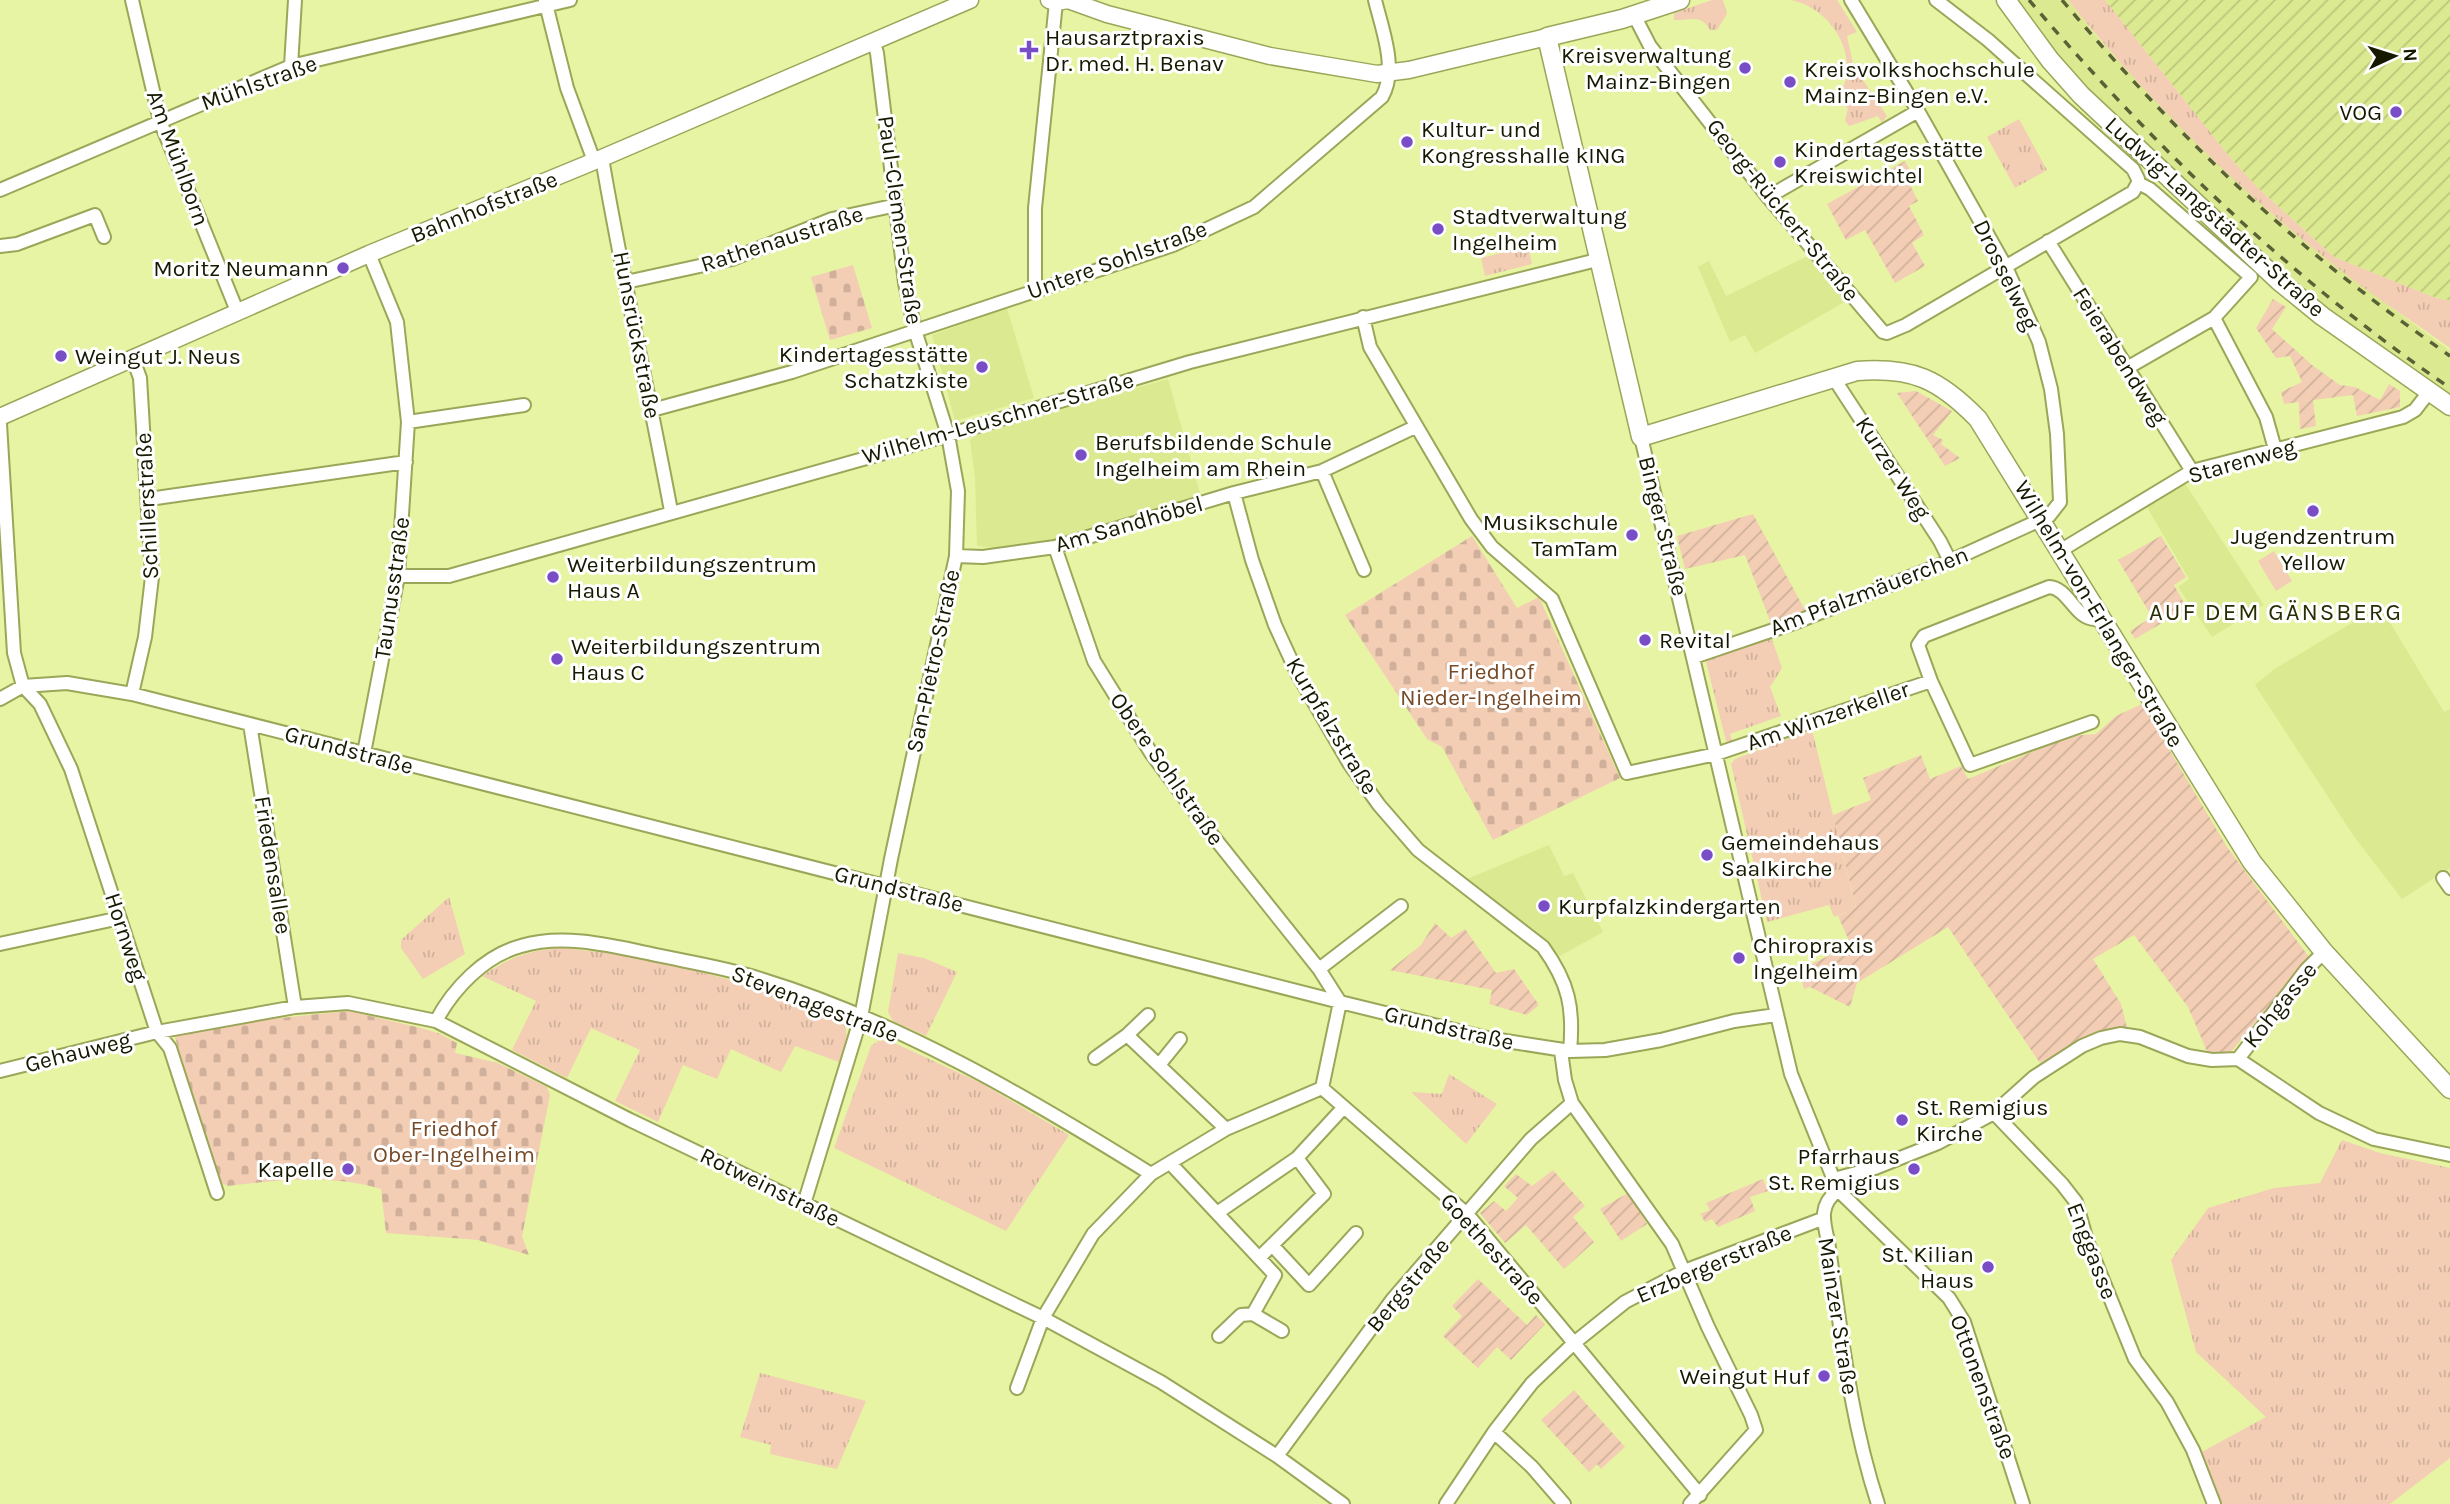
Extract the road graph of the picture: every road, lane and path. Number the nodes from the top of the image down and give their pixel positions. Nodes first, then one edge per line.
1 (132, 0) edge
2 (295, 0) edge
3 (570, 0) edge
4 (970, 0) edge
5 (1097, 0) edge
6 (1375, 0) edge
7 (1851, 0) edge
8 (1862, 0) edge
9 (1936, 0) edge
10 (2006, 0) edge
11 (1060, 1) edge
12 (1671, 2) edge
13 (545, 3) edge
14 (1634, 15) junction
15 (1123, 17) junction
16 (1547, 37) junction
17 (874, 43) junction
18 (1878, 45) junction
19 (291, 66) junction
20 (1387, 74) junction
21 (1918, 111) junction
22 (160, 121) junction
23 (598, 160) junction
24 (2138, 183) junction
25 (0, 190) edge
26 (1768, 197) junction
27 (897, 205) junction
28 (104, 237) dead end
29 (2048, 241) junction
30 (0, 246) edge
31 (369, 254) junction
32 (1601, 260) junction
33 (2006, 267) junction
34 (626, 282) junction
35 (1035, 291) junction
36 (237, 312) junction
37 (1363, 317) junction
38 (2214, 318) junction
39 (915, 330) junction
40 (134, 359) junction
41 (2127, 368) junction
42 (1833, 377) junction
43 (2429, 392) junction
44 (524, 404) dead end
45 (2450, 407) edge
46 (652, 410) junction
47 (0, 417) edge
48 (408, 422) junction
49 (0, 424) edge
50 (1415, 427) junction
51 (948, 435) junction
52 (1641, 437) junction
53 (2275, 449) junction
54 (407, 462) junction
55 (1322, 471) junction
56 (2192, 471) junction
57 (1234, 493) junction
58 (149, 499) junction
59 (671, 511) junction
60 (2042, 520) junction
61 (1055, 547) junction
62 (2061, 553) junction
63 (956, 556) junction
64 (1950, 561) junction
65 (1364, 570) dead end
66 (398, 576) junction
67 (2101, 615) junction
68 (1694, 657) junction
69 (1931, 681) junction
70 (23, 686) junction
71 (132, 694) junction
72 (0, 699) edge
73 (2092, 722) dead end
74 (250, 724) junction
75 (364, 753) junction
76 (1716, 754) junction
77 (886, 887) junction
78 (1401, 906) dead end
79 (120, 918) junction
80 (0, 944) edge
81 (2323, 952) junction
82 (1319, 968) junction
83 (1340, 1002) junction
84 (295, 1007) junction
85 (1148, 1014) dead end
86 (1776, 1015) junction
87 (861, 1017) junction
88 (436, 1021) junction
89 (157, 1032) junction
90 (1126, 1035) junction
91 (1180, 1039) dead end
92 (1566, 1051) junction
93 (1095, 1058) dead end
94 (2238, 1059) junction
95 (1159, 1065) junction
96 (0, 1071) edge
97 (1322, 1088) junction
98 (2450, 1089) edge
99 (1572, 1103) junction
100 (1344, 1107) junction
101 (1994, 1113) junction
102 (1226, 1129) junction
103 (2450, 1155) edge
104 (1297, 1158) junction
105 (1170, 1163) junction
106 (1151, 1174) junction
107 (1836, 1184) junction
108 (217, 1193) dead end
109 (804, 1204) junction
110 (1217, 1213) junction
111 (1468, 1215) junction
112 (1822, 1219) junction
113 (1356, 1233) dead end
114 (1272, 1245) junction
115 (1259, 1258) junction
116 (1684, 1271) junction
117 (1253, 1314) junction
118 (1043, 1318) junction
119 (1282, 1332) dead end
120 (1219, 1336) dead end
121 (1574, 1343) junction
122 (1017, 1388) dead end
123 (1494, 1432) junction
124 (1278, 1456) junction
125 (1695, 1500) edge
126 (1343, 1504) edge
127 (1446, 1504) edge
128 (1564, 1504) edge
129 (1878, 1504) edge
130 (2023, 1504) edge
131 (2214, 1504) edge

1 - 22 street, Am Mühlborn
2 - 19 street
3 - 13 street, Mühlstraße
4 - 17 street, Bahnhofstraße
5 - 15 street
6 - 20 street
7 - 18 street, Drosselweg
8 - 18 street, Drosselweg
9 - 24 street
10 - 43 main road, Ludwig-Langstädter-Straße
11 - 15 street
11 - 35 street
12 - 14 main road
13 - 19 street, Mühlstraße
13 - 23 street, Hunsrückstraße
14 - 16 main road
14 - 26 street, Georg-Rückert-Straße
15 - 20 street
16 - 20 street
16 - 32 main road, Binger Straße
17 - 23 street, Bahnhofstraße
17 - 27 street, Paul-Clemen-Straße
18 - 21 street, Drosselweg
19 - 22 street, Mühlstraße
20 - 35 street, Untere Sohlstraße
21 - 26 street
21 - 33 street, Drosselweg
22 - 25 street, Mühlstraße
22 - 36 street, Am Mühlborn
23 - 31 street, Bahnhofstraße
23 - 34 street, Hunsrückstraße
24 - 29 street
24 - 38 street
26 - 33 street, Georg-Rückert-Straße
27 - 34 street, Rathenaustraße
27 - 39 street, Paul-Clemen-Straße
28 - 30 street
29 - 33 street
29 - 41 street, Feierabendweg
31 - 36 street, Bahnhofstraße
31 - 48 street, Taunusstraße
32 - 37 street, Wilhelm-Leuschner-Straße
32 - 52 main road, Binger Straße
33 - 60 street, Drosselweg
34 - 46 street, Hunsrückstraße
35 - 39 street, Untere Sohlstraße
36 - 40 street, Bahnhofstraße
37 - 50 street
37 - 51 street, Wilhelm-Leuschner-Straße
38 - 41 street
38 - 53 street
39 - 46 street, Untere Sohlstraße
39 - 51 street, Paul-Clemen-Straße
40 - 47 street, Bahnhofstraße
40 - 58 street, Schillerstraße
41 - 56 street, Feierabendweg
42 - 52 main road, Wilhelm-von-Erlanger-Straße
42 - 60 main road, Wilhelm-von-Erlanger-Straße
42 - 64 street, Kurzer Weg
43 - 45 main road, Ludwig-Langstädter-Straße
43 - 53 street, Starenweg
44 - 48 street
46 - 59 street, Hunsrückstraße
48 - 54 street, Taunusstraße
49 - 70 street
50 - 55 street, Am Sandhöbel
50 - 76 street, Am Winzerkeller
51 - 59 street, Wilhelm-Leuschner-Straße
51 - 63 street, San-Pietro-Straße
52 - 68 street, Binger Straße
53 - 56 street, Starenweg
54 - 58 street
54 - 66 street, Taunusstraße
55 - 57 street, Am Sandhöbel
55 - 65 street
56 - 62 street, Starenweg
57 - 61 street, Am Sandhöbel
57 - 92 street, Kurpfalzstraße
58 - 71 street, Schillerstraße
59 - 66 street, Wilhelm-Leuschner-Straße
60 - 62 main road, Wilhelm-von-Erlanger-Straße
60 - 64 street, Am Pfalzmäuerchen
61 - 63 street, Am Sandhöbel
61 - 82 street, Obere Sohlstraße
62 - 67 main road, Wilhelm-von-Erlanger-Straße
63 - 77 street, San-Pietro-Straße
64 - 68 street, Am Pfalzmäuerchen
66 - 75 street, Taunusstraße
67 - 69 street
67 - 81 main road, Wilhelm-von-Erlanger-Straße
68 - 76 street, Binger Straße
69 - 73 street, Am Winzerkeller
69 - 76 street, Am Winzerkeller
70 - 71 street, Grundstraße
70 - 72 street
70 - 79 street, Hornweg
71 - 74 street, Grundstraße
74 - 75 street, Grundstraße
74 - 84 street, Friedensallee
75 - 77 street, Grundstraße
76 - 86 street, Binger Straße
77 - 83 street, Grundstraße
77 - 87 street, San-Pietro-Straße
78 - 82 street
79 - 80 street
79 - 89 street, Hornweg
81 - 94 street, Kohgasse
81 - 98 main road, Wilhelm-von-Erlanger-Straße
82 - 83 street, Obere Sohlstraße
83 - 92 street, Grundstraße
83 - 97 street
84 - 88 street, Rotweinstraße
84 - 89 street, Rotweinstraße
85 - 90 street
86 - 92 street, Grundstraße
86 - 107 street
87 - 88 street, Stevenagestraße
87 - 106 street, Stevenagestraße
87 - 109 street, San-Pietro-Straße
88 - 109 street, Rotweinstraße
89 - 96 street, Gehauweg
89 - 108 street, Hornweg
90 - 93 street
90 - 95 street
91 - 95 street
92 - 99 street
94 - 101 street
94 - 103 street
95 - 102 street
97 - 100 street, Goethestraße
97 - 102 street
99 - 111 street, Bergstraße
99 - 116 street
100 - 104 street
100 - 111 street, Goethestraße
101 - 107 street
101 - 131 street, Enggasse
102 - 105 street
104 - 110 street
104 - 114 street
105 - 106 street
105 - 110 street
106 - 118 street
107 - 112 street, Mainzer Straße
107 - 130 street, Ottonenstraße
109 - 118 street, Rotweinstraße
110 - 115 street
111 - 121 street, Goethestraße
111 - 124 street, Bergstraße
112 - 116 street, Erzbergerstraße
112 - 129 street, Mainzer Straße
113 - 114 street
114 - 115 street
115 - 117 street
116 - 121 street, Erzbergerstraße
116 - 125 street
117 - 119 street
117 - 120 street
118 - 122 street
118 - 124 street, Rotweinstraße
121 - 123 street, Erzbergerstraße
121 - 125 street, Goethestraße
123 - 127 street, Erzbergerstraße
123 - 128 street
124 - 126 street, Rotweinstraße

